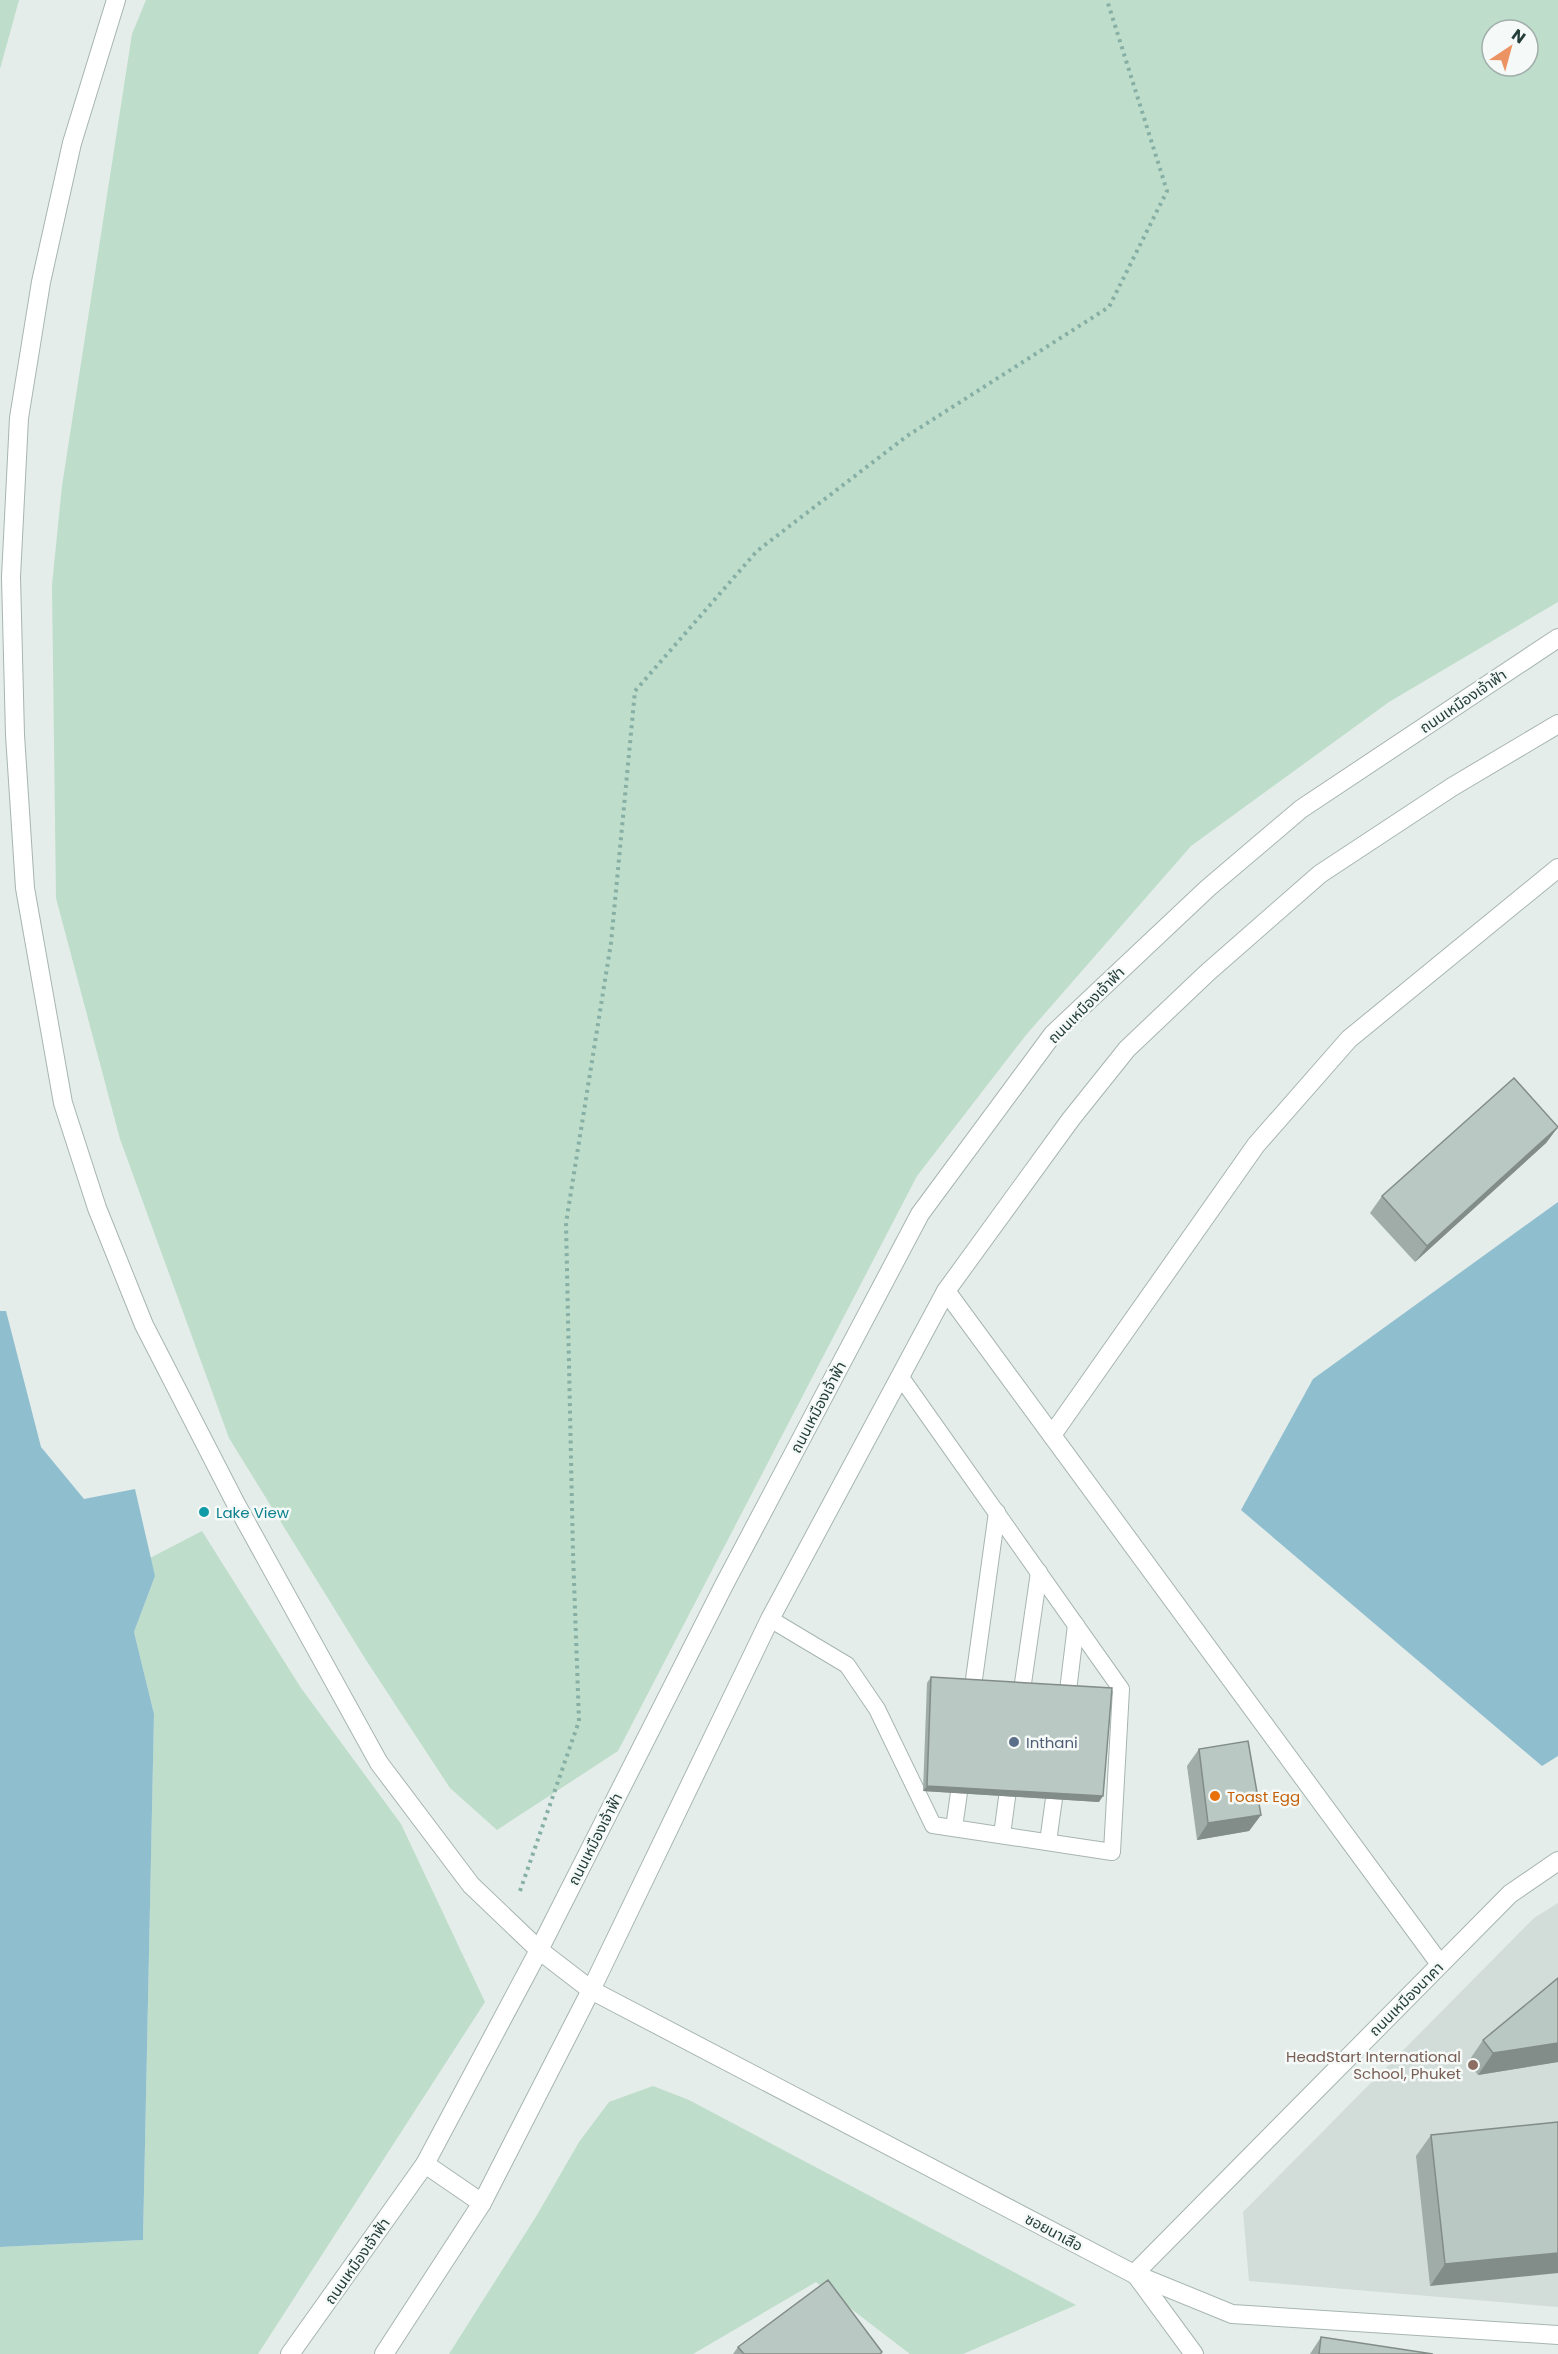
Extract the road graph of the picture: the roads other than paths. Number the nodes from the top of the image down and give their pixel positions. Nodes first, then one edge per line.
1 (116, 0) edge
2 (1558, 638) edge
3 (1558, 724) edge
4 (1558, 868) edge
5 (946, 1291) junction
6 (900, 1376) junction
7 (1052, 1435) junction
8 (997, 1512) junction
9 (1039, 1572) junction
10 (770, 1619) junction
11 (1076, 1624) junction
12 (1018, 1721) edge
13 (968, 1723) edge
14 (1063, 1728) edge
15 (1013, 1755) edge
16 (963, 1758) edge
17 (1059, 1762) edge
18 (954, 1828) junction
19 (1002, 1835) junction
20 (1048, 1842) junction
21 (1558, 1861) edge
22 (539, 1950) junction
23 (1440, 1964) junction
24 (591, 1990) junction
25 (425, 2164) junction
26 (482, 2203) junction
27 (1134, 2274) junction
28 (1558, 2335) edge
29 (290, 2354) edge
30 (384, 2354) edge
31 (1194, 2354) edge

1 - 22 street, ซอยนาเสือ
2 - 22 street, ถนนเหมืองเจ้าฟ้า
3 - 5 street
4 - 7 street
5 - 6 street
5 - 7 street
6 - 8 lane
6 - 10 street
7 - 23 street
8 - 9 lane
8 - 13 lane
9 - 11 lane
9 - 12 lane
10 - 18 lane
10 - 24 street
11 - 14 lane
11 - 20 lane
15 - 19 lane
16 - 18 lane
17 - 20 lane
18 - 19 lane
19 - 20 lane
21 - 23 street, ถนนเหมืองนาคา
22 - 24 street, ซอยนาเสือ
22 - 25 street, ถนนเหมืองเจ้าฟ้า
23 - 27 street, ถนนเหมืองนาคา
24 - 26 street
24 - 27 street, ซอยนาเสือ
25 - 26 street
25 - 29 street, ถนนเหมืองเจ้าฟ้า
26 - 30 street
27 - 28 street, ซอยนาเสือ
27 - 31 street

